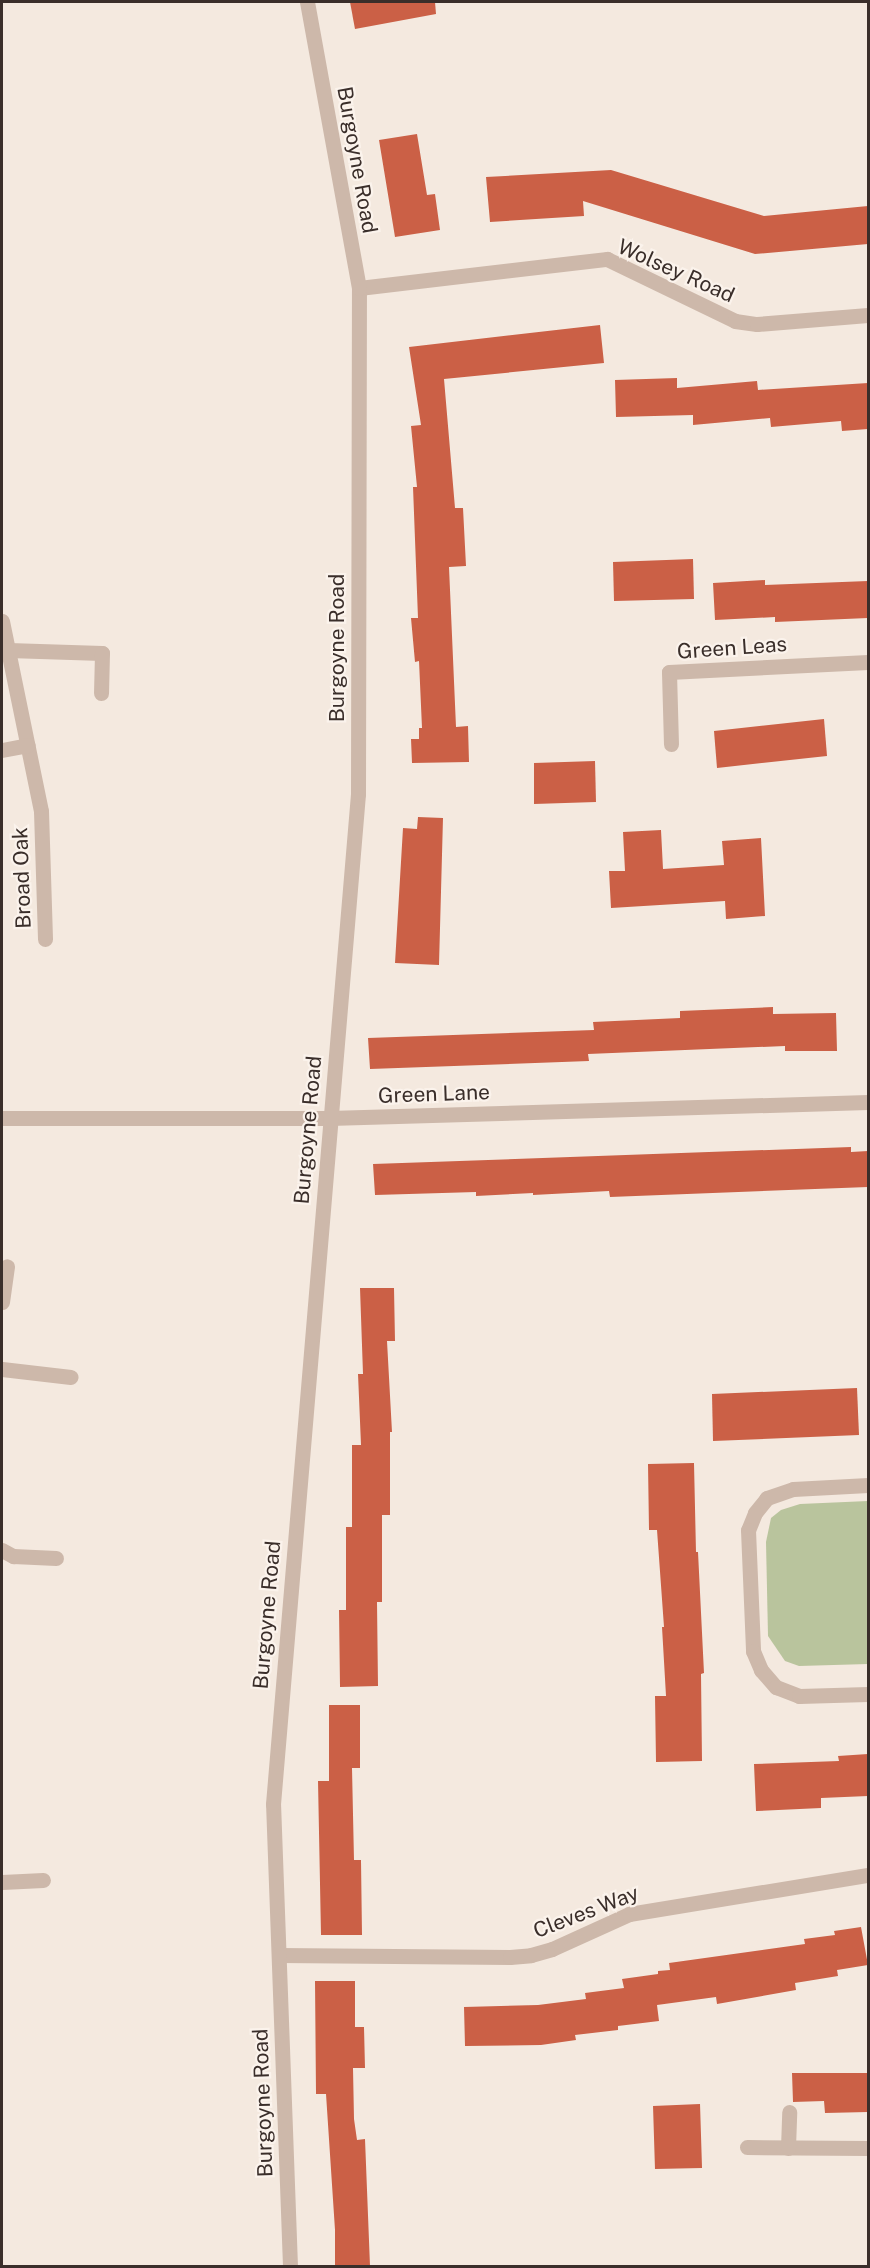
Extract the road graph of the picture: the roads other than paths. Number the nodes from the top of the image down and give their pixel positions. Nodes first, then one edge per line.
1 (307, 2) edge
2 (359, 288) junction
3 (868, 315) edge
4 (2, 621) edge
5 (8, 650) junction
6 (868, 662) edge
7 (101, 693) dead end
8 (671, 744) dead end
9 (28, 745) junction
10 (2, 750) edge
11 (45, 939) dead end
12 (868, 1102) edge
13 (2, 1118) edge
14 (329, 1118) junction
15 (7, 1266) dead end
16 (2, 1302) edge
17 (2, 1369) edge
18 (71, 1377) dead end
19 (868, 1485) edge
20 (2, 1550) edge
21 (56, 1558) dead end
22 (868, 1694) edge
23 (868, 1875) edge
24 (44, 1880) dead end
25 (2, 1882) edge
26 (279, 1955) junction
27 (789, 2112) dead end
28 (747, 2147) dead end
29 (788, 2148) junction
30 (868, 2148) edge
31 (290, 2266) edge

1 - 2 street, Burgoyne Road
2 - 3 street, Wolsey Road
2 - 14 street, Burgoyne Road
4 - 5 street, Broad Oak
5 - 7 street
5 - 9 street, Broad Oak
6 - 8 street, Green Leas
9 - 10 street
9 - 11 street, Broad Oak
12 - 14 street, Green Lane
13 - 14 street, Green Lane
14 - 26 street, Burgoyne Road
15 - 16 street
17 - 18 street
19 - 22 street
20 - 21 street
23 - 26 street, Cleves Way
24 - 25 street
26 - 31 street, Burgoyne Road
27 - 29 street
28 - 29 street
29 - 30 street

